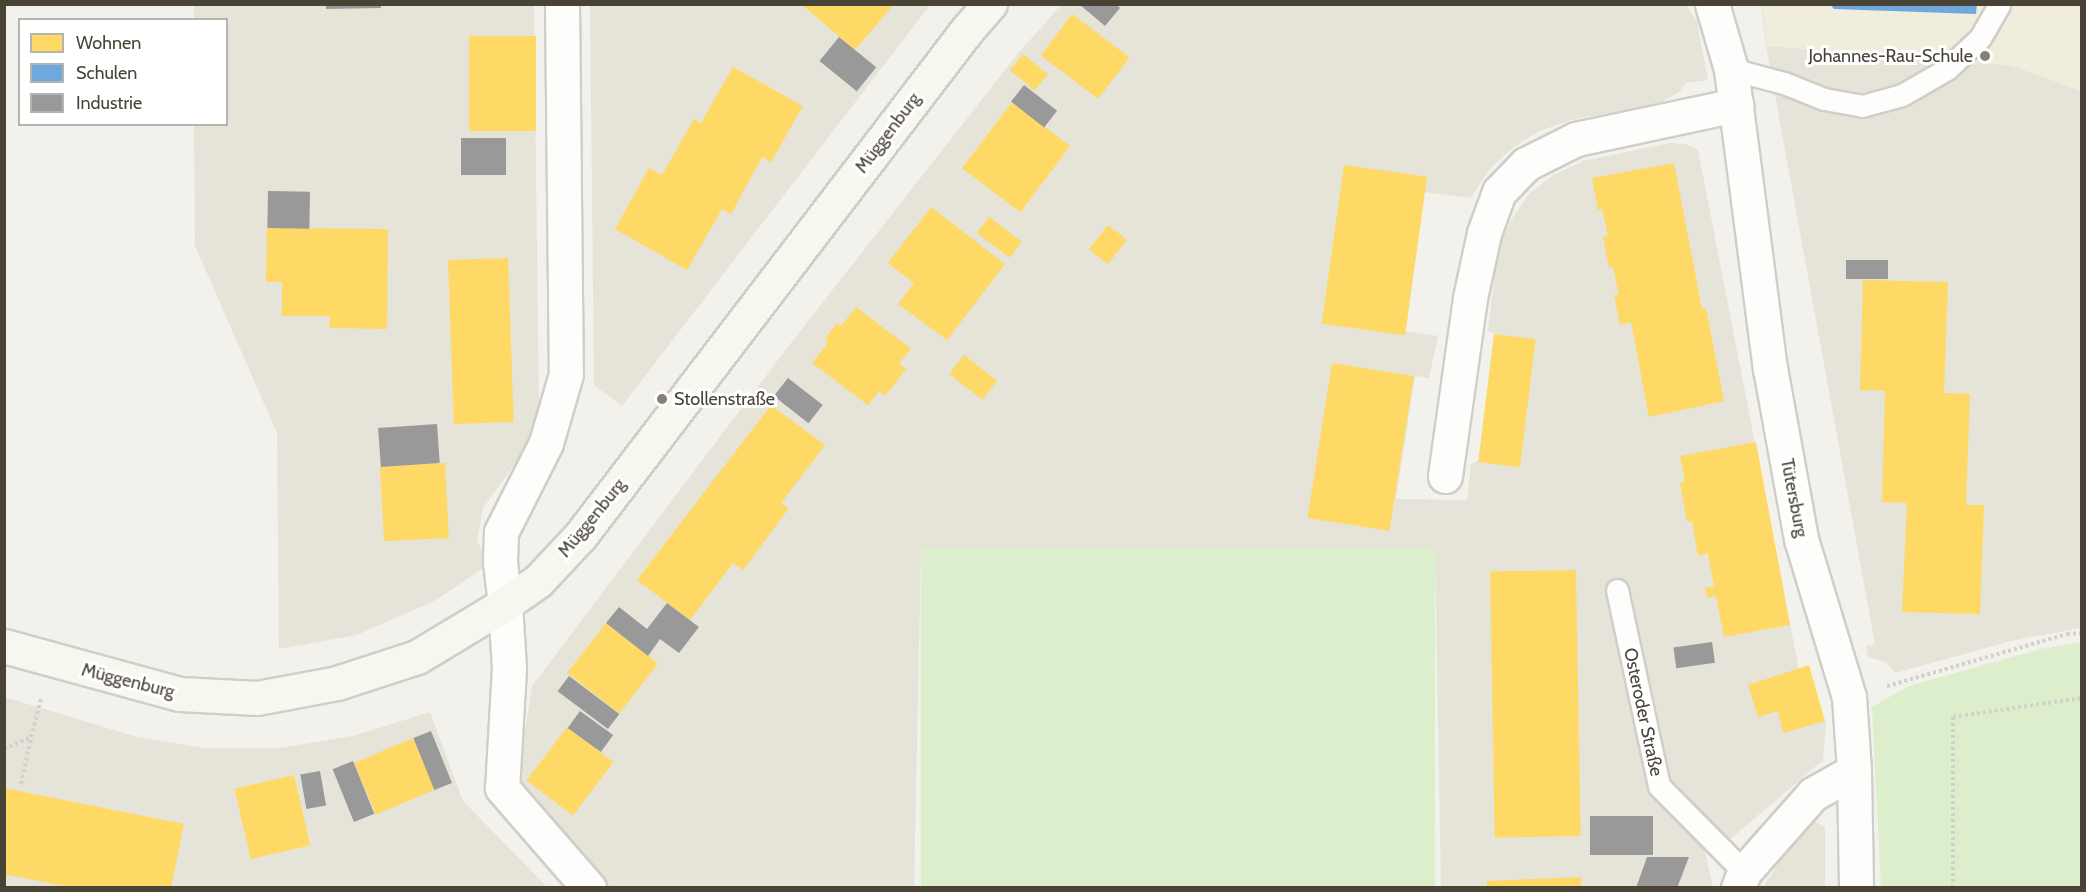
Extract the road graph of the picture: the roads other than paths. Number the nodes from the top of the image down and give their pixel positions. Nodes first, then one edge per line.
1 (562, 4) edge
2 (990, 4) edge
3 (1712, 4) edge
4 (2000, 4) edge
5 (1731, 69) junction
6 (1736, 105) junction
7 (1445, 476) dead end
8 (1617, 590) dead end
9 (506, 604) junction
10 (4, 646) edge
11 (1854, 771) junction
12 (1741, 880) edge
13 (589, 888) edge
14 (1856, 888) edge

1 - 9 street
2 - 9 main road, Müggenburg
3 - 5 street, Tütersburg
4 - 5 lane
5 - 6 street, Tütersburg
6 - 7 street
6 - 11 street, Tütersburg
8 - 12 lane, Osteroder Straße
9 - 10 main road, Müggenburg
9 - 13 street
11 - 12 street, Osteroder Straße
11 - 14 street, Tütersburg

